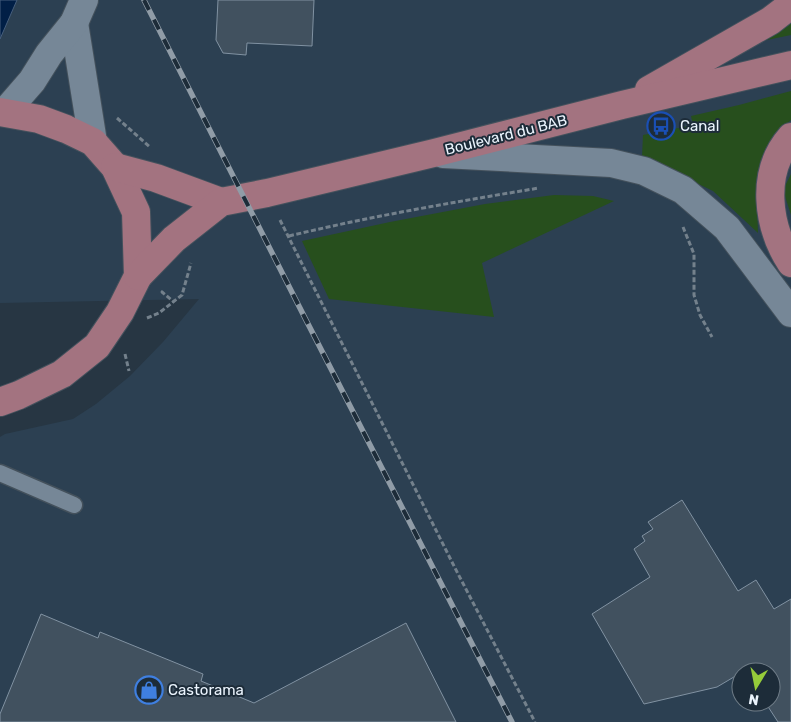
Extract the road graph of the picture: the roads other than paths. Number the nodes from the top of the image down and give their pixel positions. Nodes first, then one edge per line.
1 (791, 5) edge
2 (79, 12) edge
3 (791, 65) edge
4 (622, 105) junction
5 (2, 112) edge
6 (791, 137) edge
7 (93, 142) junction
8 (434, 153) junction
9 (114, 167) junction
10 (221, 202) junction
11 (791, 263) edge
12 (138, 276) junction
13 (791, 313) edge
14 (0, 402) edge
15 (0, 473) edge
16 (74, 504) dead end

1 - 4 main road
2 - 5 main road
2 - 7 main road
3 - 4 main road, Boulevard du BAB
4 - 8 main road, Boulevard du BAB
5 - 7 main road
6 - 11 main road
7 - 9 main road
8 - 10 main road, Boulevard du BAB
8 - 13 main road
9 - 10 main road
9 - 12 main road
10 - 12 main road, Boulevard du BAB
12 - 14 main road
15 - 16 lane

